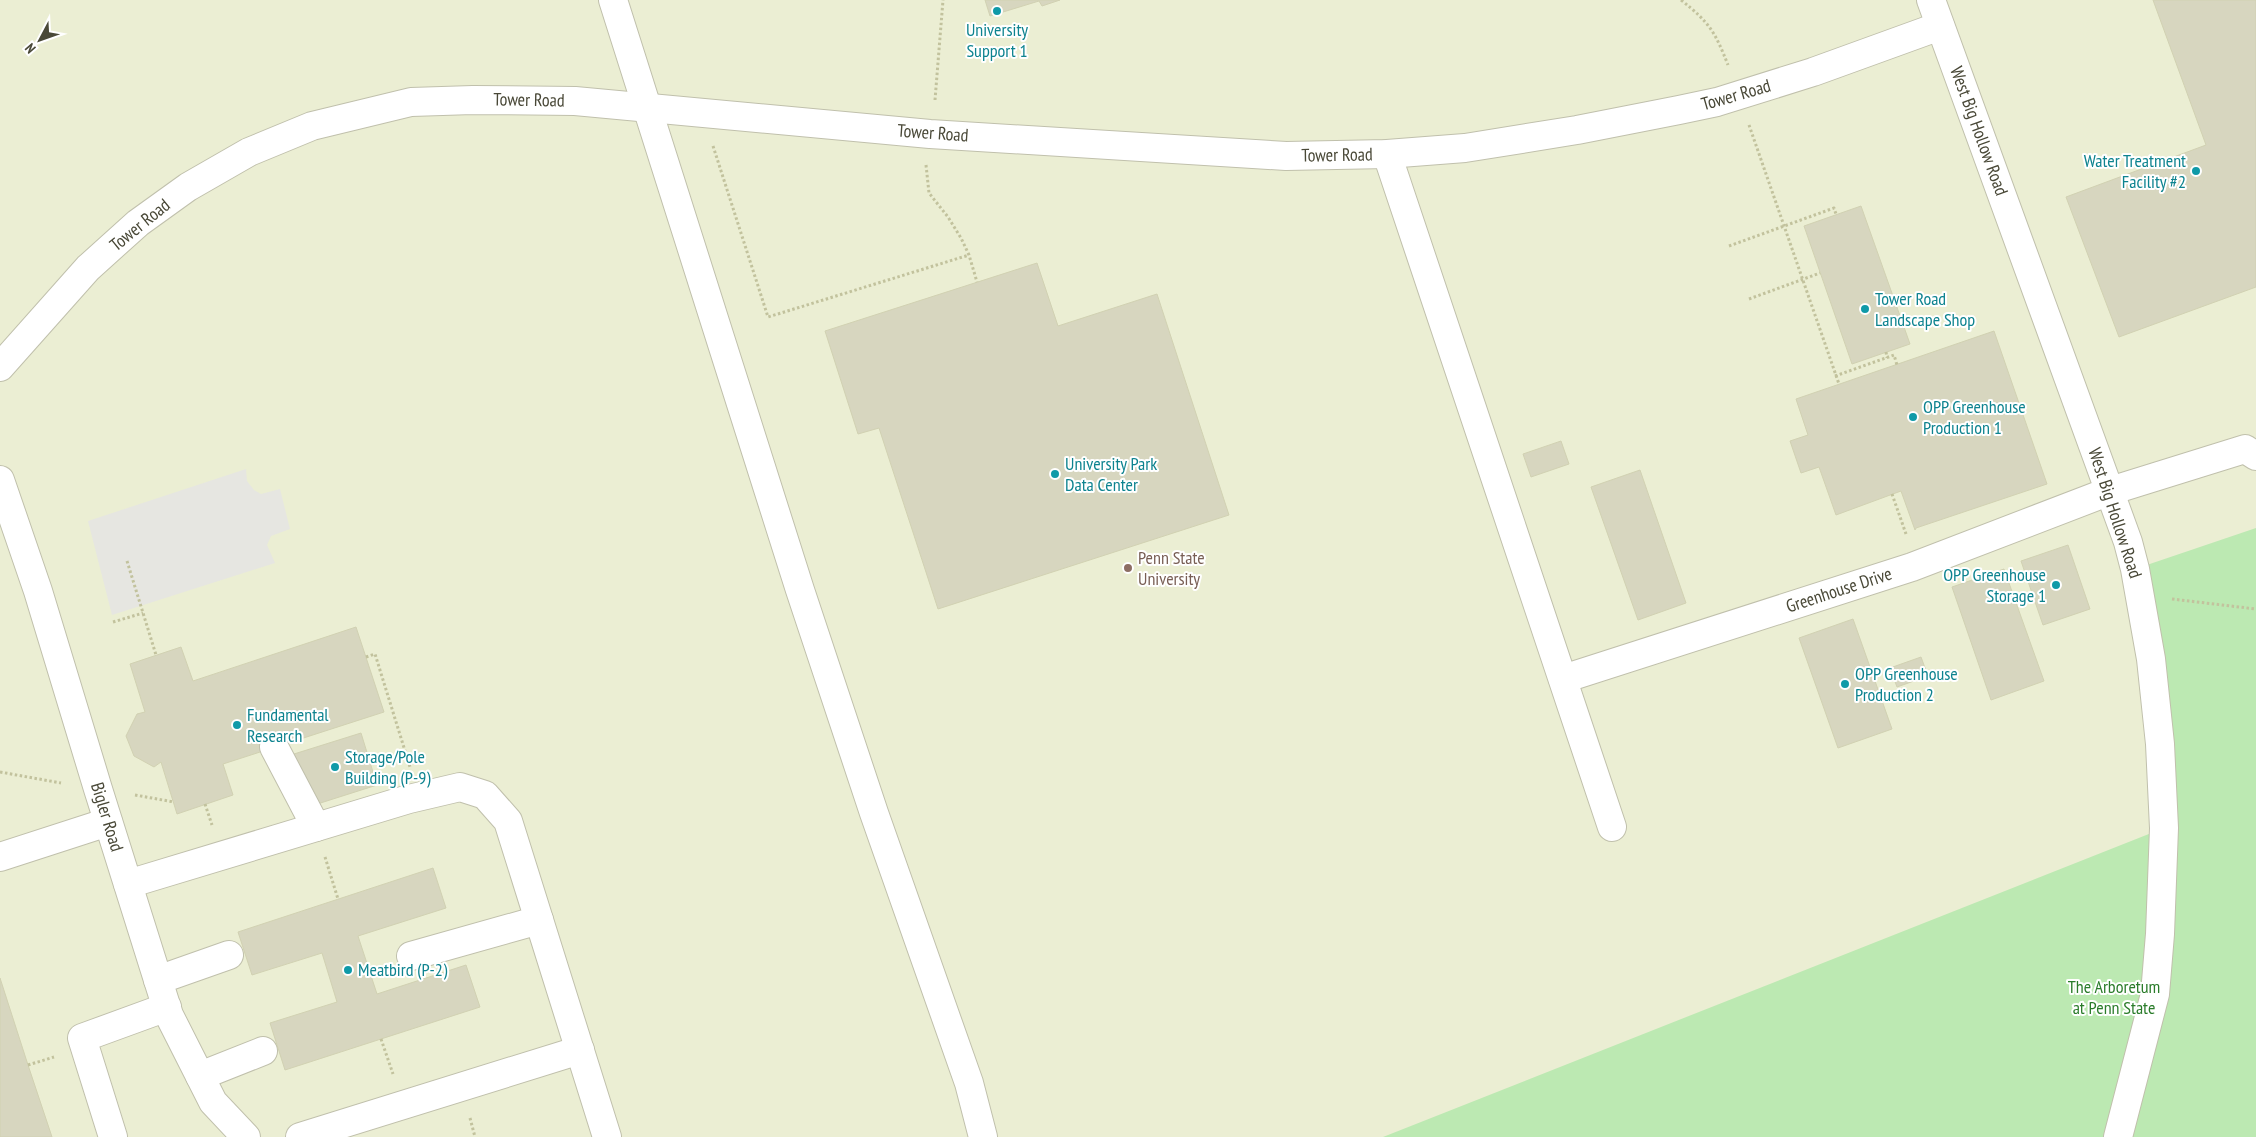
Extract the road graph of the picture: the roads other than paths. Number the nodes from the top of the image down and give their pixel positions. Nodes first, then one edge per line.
1 (613, 0) edge
2 (1931, 0) edge
3 (1940, 26) junction
4 (649, 109) junction
5 (1387, 154) junction
6 (0, 367) edge
7 (2256, 456) edge
8 (0, 480) edge
9 (2110, 491) junction
10 (1563, 680) junction
11 (274, 747) dead end
12 (108, 822) junction
13 (316, 827) junction
14 (1612, 827) dead end
15 (0, 857) edge
16 (128, 884) junction
17 (539, 920) junction
18 (229, 955) dead end
19 (411, 956) dead end
20 (158, 980) junction
21 (167, 1007) junction
22 (580, 1050) junction
23 (263, 1051) dead end
24 (200, 1076) junction
25 (113, 1137) edge
26 (246, 1137) edge
27 (300, 1137) edge
28 (607, 1137) edge
29 (983, 1137) edge
30 (2118, 1137) edge

1 - 4 street
2 - 3 street, West Big Hollow Road
3 - 5 street, Tower Road
3 - 9 street, West Big Hollow Road
4 - 5 street, Tower Road
4 - 6 street, Tower Road
4 - 29 street
5 - 10 street
7 - 9 street, Greenhouse Drive
8 - 12 street, Bigler Road
9 - 10 street, Greenhouse Drive
9 - 30 street, West Big Hollow Road
10 - 14 street
11 - 13 street
12 - 15 street
12 - 16 street, Bigler Road
13 - 16 street
13 - 17 street
16 - 20 street, Bigler Road
17 - 19 street
17 - 22 street
18 - 20 street
20 - 21 street, Bigler Road
21 - 24 street, Bigler Road
21 - 25 street
22 - 27 street
22 - 28 street
23 - 24 street
24 - 26 street, Bigler Road

